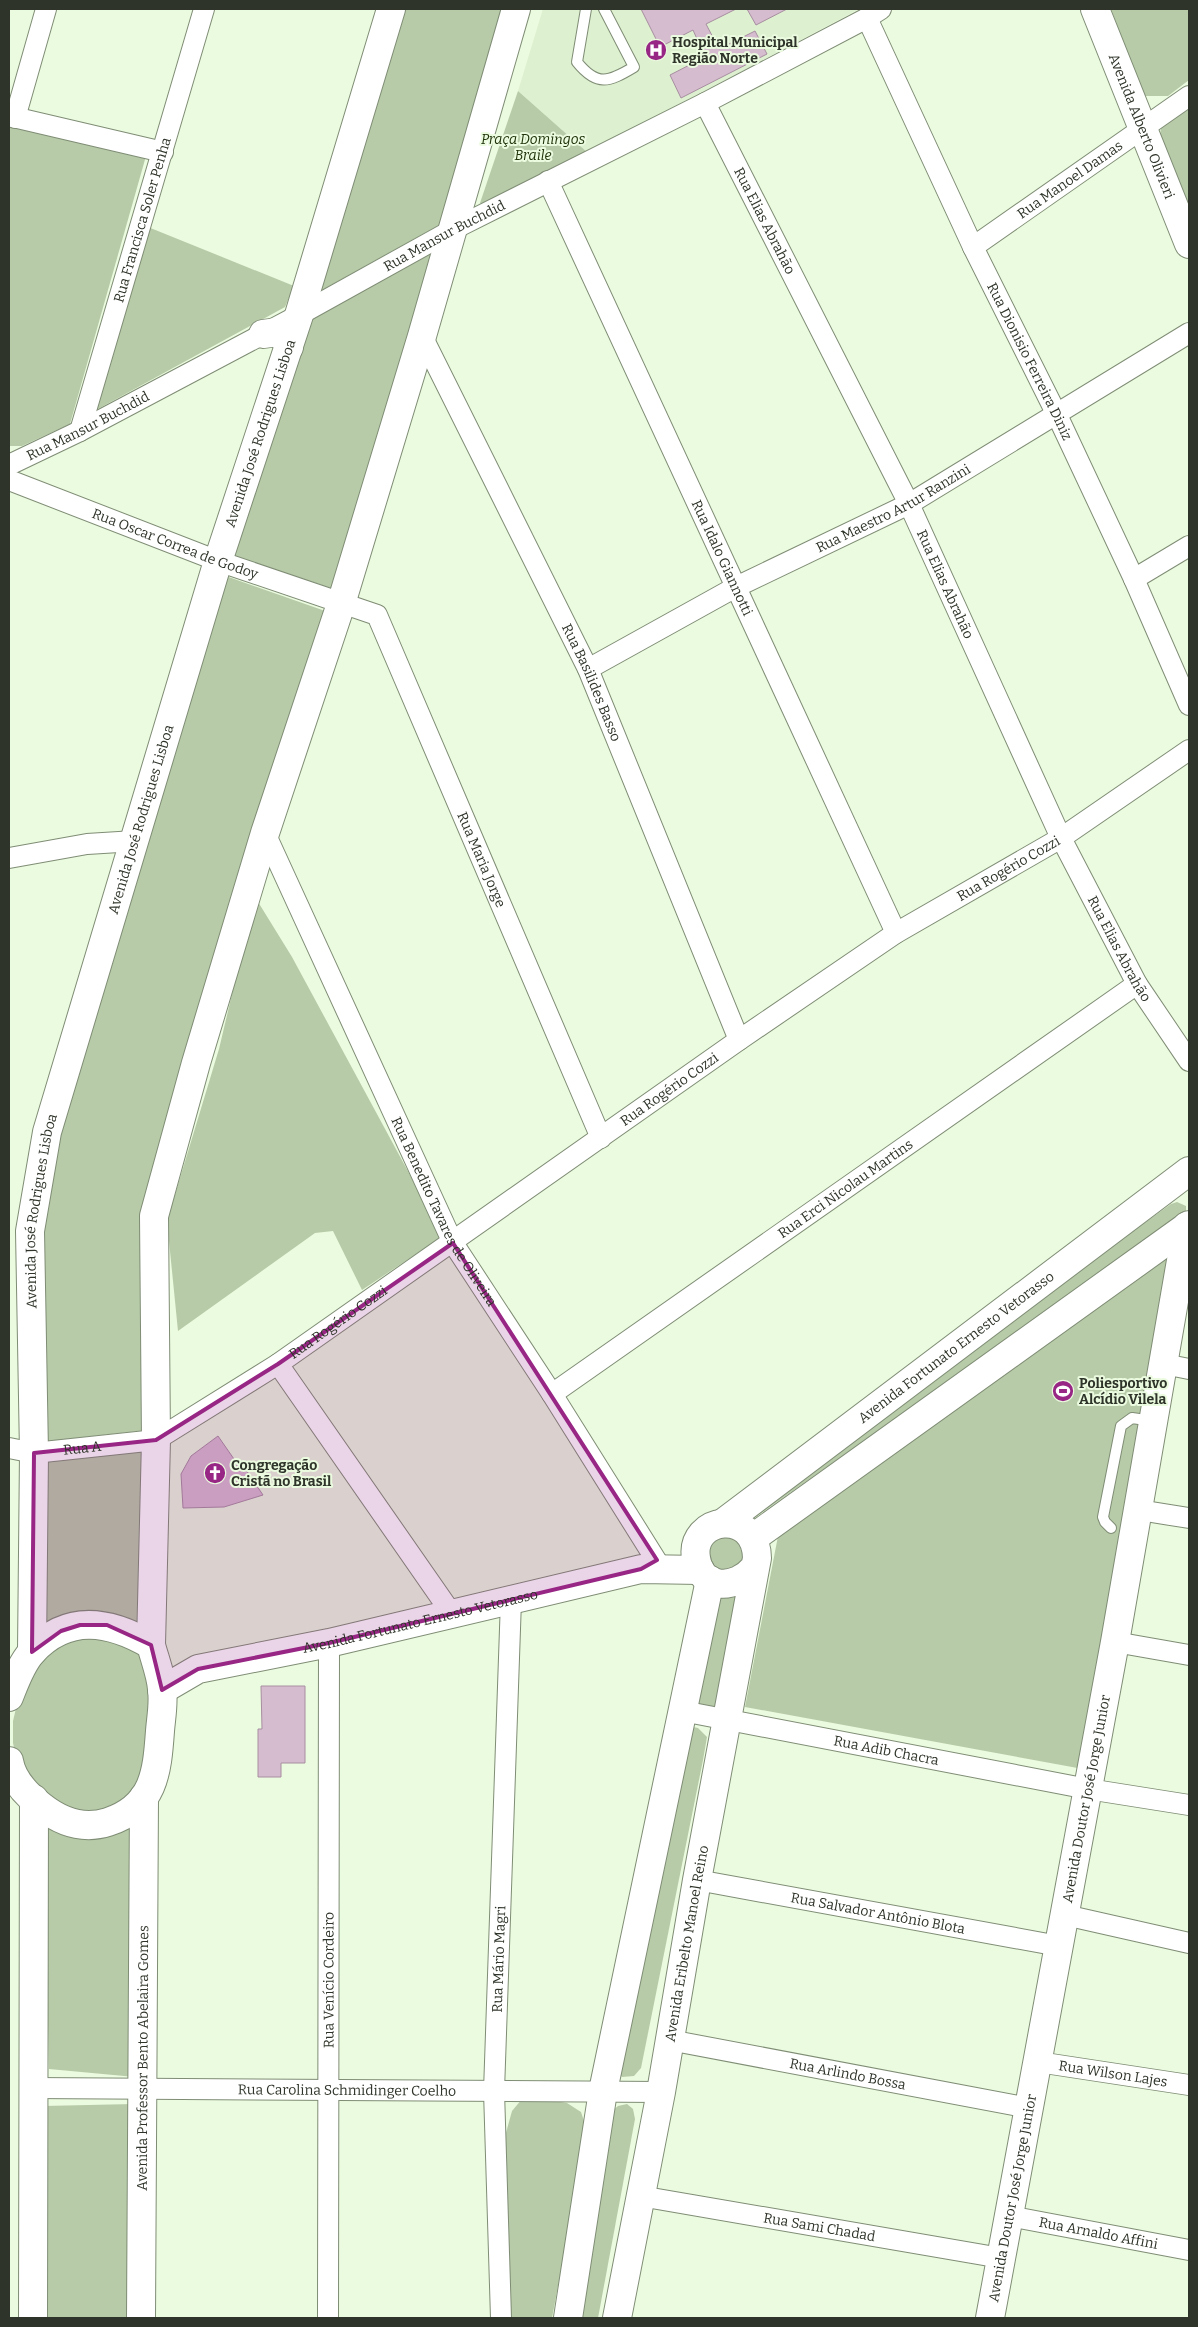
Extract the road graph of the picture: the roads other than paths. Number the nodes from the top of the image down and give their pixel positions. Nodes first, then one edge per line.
1 (46, 9) edge
2 (204, 9) edge
3 (390, 9) edge
4 (516, 9) edge
5 (586, 9) edge
6 (604, 9) edge
7 (1095, 9) edge
8 (874, 14) edge
9 (1189, 96) edge
10 (705, 103) junction
11 (12, 117) edge
12 (1142, 130) junction
13 (163, 152) junction
14 (548, 182) junction
15 (452, 230) junction
16 (1189, 244) edge
17 (973, 247) junction
18 (299, 315) junction
19 (1189, 333) edge
20 (263, 334) junction
21 (422, 336) junction
22 (289, 346) junction
23 (1057, 415) junction
24 (80, 431) junction
25 (9, 465) edge
26 (9, 480) edge
27 (908, 504) junction
28 (1189, 546) edge
29 (218, 561) junction
30 (1134, 579) junction
31 (734, 588) junction
32 (341, 604) junction
33 (588, 669) junction
34 (1189, 705) edge
35 (1189, 750) edge
36 (265, 833) junction
37 (1060, 838) junction
38 (134, 841) junction
39 (9, 858) edge
40 (896, 933) junction
41 (1137, 984) junction
42 (739, 1040) junction
43 (1189, 1061) edge
44 (601, 1138) junction
45 (1189, 1172) edge
46 (1188, 1226) edge
47 (453, 1243) junction
48 (1142, 1258) junction
49 (1178, 1280) junction
50 (278, 1364) junction
51 (1177, 1366) edge
52 (552, 1394) junction
53 (1154, 1421) junction
54 (156, 1440) junction
55 (22, 1451) edge
56 (1139, 1510) junction
57 (1189, 1518) edge
58 (714, 1527) junction
59 (1111, 1528) dead end
60 (753, 1538) junction
61 (653, 1565) junction
62 (754, 1568) junction
63 (705, 1575) junction
64 (511, 1600) junction
65 (452, 1614) junction
66 (1116, 1642) junction
67 (329, 1643) junction
68 (152, 1650) junction
69 (1189, 1655) edge
70 (198, 1669) junction
71 (17, 1674) edge
72 (162, 1690) junction
73 (682, 1711) junction
74 (727, 1718) junction
75 (17, 1780) edge
76 (1088, 1789) junction
77 (144, 1797) junction
78 (1189, 1805) edge
79 (697, 1880) junction
80 (1065, 1915) junction
81 (1189, 1943) edge
82 (1059, 1946) junction
83 (669, 2040) junction
84 (1038, 2062) junction
85 (1189, 2085) edge
86 (33, 2088) junction
87 (142, 2088) junction
88 (328, 2090) junction
89 (494, 2091) junction
90 (604, 2091) junction
91 (661, 2092) junction
92 (1029, 2108) junction
93 (640, 2196) junction
94 (1009, 2216) junction
95 (1189, 2250) edge
96 (1001, 2258) junction
97 (33, 2318) edge
98 (141, 2318) edge
99 (328, 2318) edge
100 (501, 2318) edge
101 (568, 2318) edge
102 (616, 2318) edge
103 (990, 2318) edge

1 - 11 street
2 - 13 street, Rua Francisca Soler Penha
3 - 18 main road, Avenida José Rodrigues Lisboa
4 - 15 main road
5 - 6 lane
7 - 12 main road, Avenida Alberto Olivieri
8 - 10 street, Rua Mansur Buchdid
8 - 17 street, Rua Dionisio Ferreira Diniz
9 - 12 street, Rua Manoel Damas
10 - 14 street, Rua Mansur Buchdid
10 - 27 street, Rua Elias Abrahão
11 - 13 street
12 - 16 main road, Avenida Alberto Olivieri
12 - 17 street, Rua Manoel Damas
13 - 24 street, Rua Francisca Soler Penha
14 - 15 street, Rua Mansur Buchdid
14 - 31 street, Rua Idalo Giannotti
15 - 18 street, Rua Mansur Buchdid
15 - 21 main road
17 - 23 street, Rua Dionisio Ferreira Diniz
18 - 20 street, Rua Mansur Buchdid
18 - 22 main road, Avenida José Rodrigues Lisboa
19 - 23 street, Rua Maestro Artur Ranzini
20 - 22 main road
20 - 24 street, Rua Mansur Buchdid
21 - 32 main road
21 - 33 street, Rua Basilides Basso
22 - 29 main road, Avenida José Rodrigues Lisboa
23 - 27 street, Rua Maestro Artur Ranzini
23 - 30 street, Rua Dionisio Ferreira Diniz
24 - 25 street, Rua Mansur Buchdid
26 - 29 street, Rua Oscar Correa de Godoy
27 - 31 street, Rua Maestro Artur Ranzini
27 - 37 street, Rua Elias Abrahão
28 - 30 street
29 - 32 street, Rua Oscar Correa de Godoy
29 - 38 main road, Avenida José Rodrigues Lisboa
30 - 34 street, Rua Dionisio Ferreira Diniz
31 - 33 street, Rua Maestro Artur Ranzini
31 - 40 street, Rua Idalo Giannotti
32 - 36 main road
32 - 44 street, Rua Maria Jorge
33 - 42 street, Rua Basilides Basso
35 - 37 street, Rua Rogério Cozzi
36 - 47 street, Rua Benedito Tavares de Oliveira
36 - 54 main road
37 - 40 street, Rua Rogério Cozzi
37 - 41 street, Rua Elias Abrahão
38 - 39 street
38 - 55 main road, Avenida José Rodrigues Lisboa
40 - 42 street, Rua Rogério Cozzi
41 - 43 street, Rua Elias Abrahão
41 - 52 street, Rua Erci Nicolau Martins
42 - 44 street, Rua Rogério Cozzi
44 - 47 street, Rua Rogério Cozzi
45 - 58 main road, Avenida Fortunato Ernesto Vetorasso
46 - 48 main road
46 - 49 main road, Avenida Doutor José Jorge Junior
47 - 50 street, Rua Rogério Cozzi
47 - 52 street, Rua Benedito Tavares de Oliveira
48 - 49 main road
48 - 60 main road
49 - 51 main road, Avenida Doutor José Jorge Junior
50 - 54 street, Rua Rogério Cozzi
50 - 65 street
51 - 53 main road, Avenida Doutor José Jorge Junior
52 - 61 street, Rua Benedito Tavares de Oliveira
53 - 56 main road, Avenida Doutor José Jorge Junior
53 - 59 lane
54 - 55 street, Rua A
54 - 68 main road
55 - 71 main road, Avenida José Rodrigues Lisboa
56 - 57 street
56 - 66 main road, Avenida Doutor José Jorge Junior
58 - 60 main road
58 - 61 main road, Avenida Fortunato Ernesto Vetorasso
58 - 63 main road
60 - 62 main road
61 - 63 main road, Avenida Fortunato Ernesto Vetorasso
61 - 64 main road, Avenida Fortunato Ernesto Vetorasso
62 - 63 main road
62 - 74 main road, Avenida Eribelto Manoel Reino
63 - 73 main road
64 - 65 main road, Avenida Fortunato Ernesto Vetorasso
64 - 89 street, Rua Mário Magri
65 - 67 main road, Avenida Fortunato Ernesto Vetorasso
66 - 69 street
66 - 76 main road, Avenida Doutor José Jorge Junior
67 - 70 main road, Avenida Fortunato Ernesto Vetorasso
67 - 88 street, Rua Venício Cordeiro
68 - 70 main road
68 - 71 main road
68 - 72 main road
70 - 72 main road, Avenida Fortunato Ernesto Vetorasso
72 - 77 main road
73 - 74 street, Rua Adib Chacra
73 - 90 main road
74 - 76 street, Rua Adib Chacra
74 - 79 main road, Avenida Eribelto Manoel Reino
75 - 77 main road
75 - 86 main road
76 - 78 street, Rua Adib Chacra
76 - 80 main road, Avenida Doutor José Jorge Junior
77 - 87 main road, Avenida Professor Bento Abelaira Gomes
79 - 82 street, Rua Salvador Antônio Blota
79 - 83 main road, Avenida Eribelto Manoel Reino
80 - 81 street
80 - 82 main road, Avenida Doutor José Jorge Junior
82 - 84 main road, Avenida Doutor José Jorge Junior
83 - 91 main road, Avenida Eribelto Manoel Reino
83 - 92 street, Rua Arlindo Bossa
84 - 85 street, Rua Wilson Lajes
84 - 92 main road, Avenida Doutor José Jorge Junior
86 - 87 street, Rua Carolina Schmidinger Coelho
86 - 97 main road
87 - 88 street, Rua Carolina Schmidinger Coelho
87 - 98 main road, Avenida Professor Bento Abelaira Gomes
88 - 89 street, Rua Carolina Schmidinger Coelho
88 - 99 street, Rua Venício Cordeiro
89 - 90 street, Rua Carolina Schmidinger Coelho
89 - 100 street, Rua Mário Magri
90 - 91 street, Rua Carolina Schmidinger Coelho
90 - 101 main road
91 - 93 main road, Avenida Eribelto Manoel Reino
92 - 94 main road, Avenida Doutor José Jorge Junior
93 - 96 street, Rua Sami Chadad
93 - 102 main road, Avenida Eribelto Manoel Reino
94 - 95 street, Rua Arnaldo Affini
94 - 96 main road, Avenida Doutor José Jorge Junior
96 - 103 main road, Avenida Doutor José Jorge Junior

